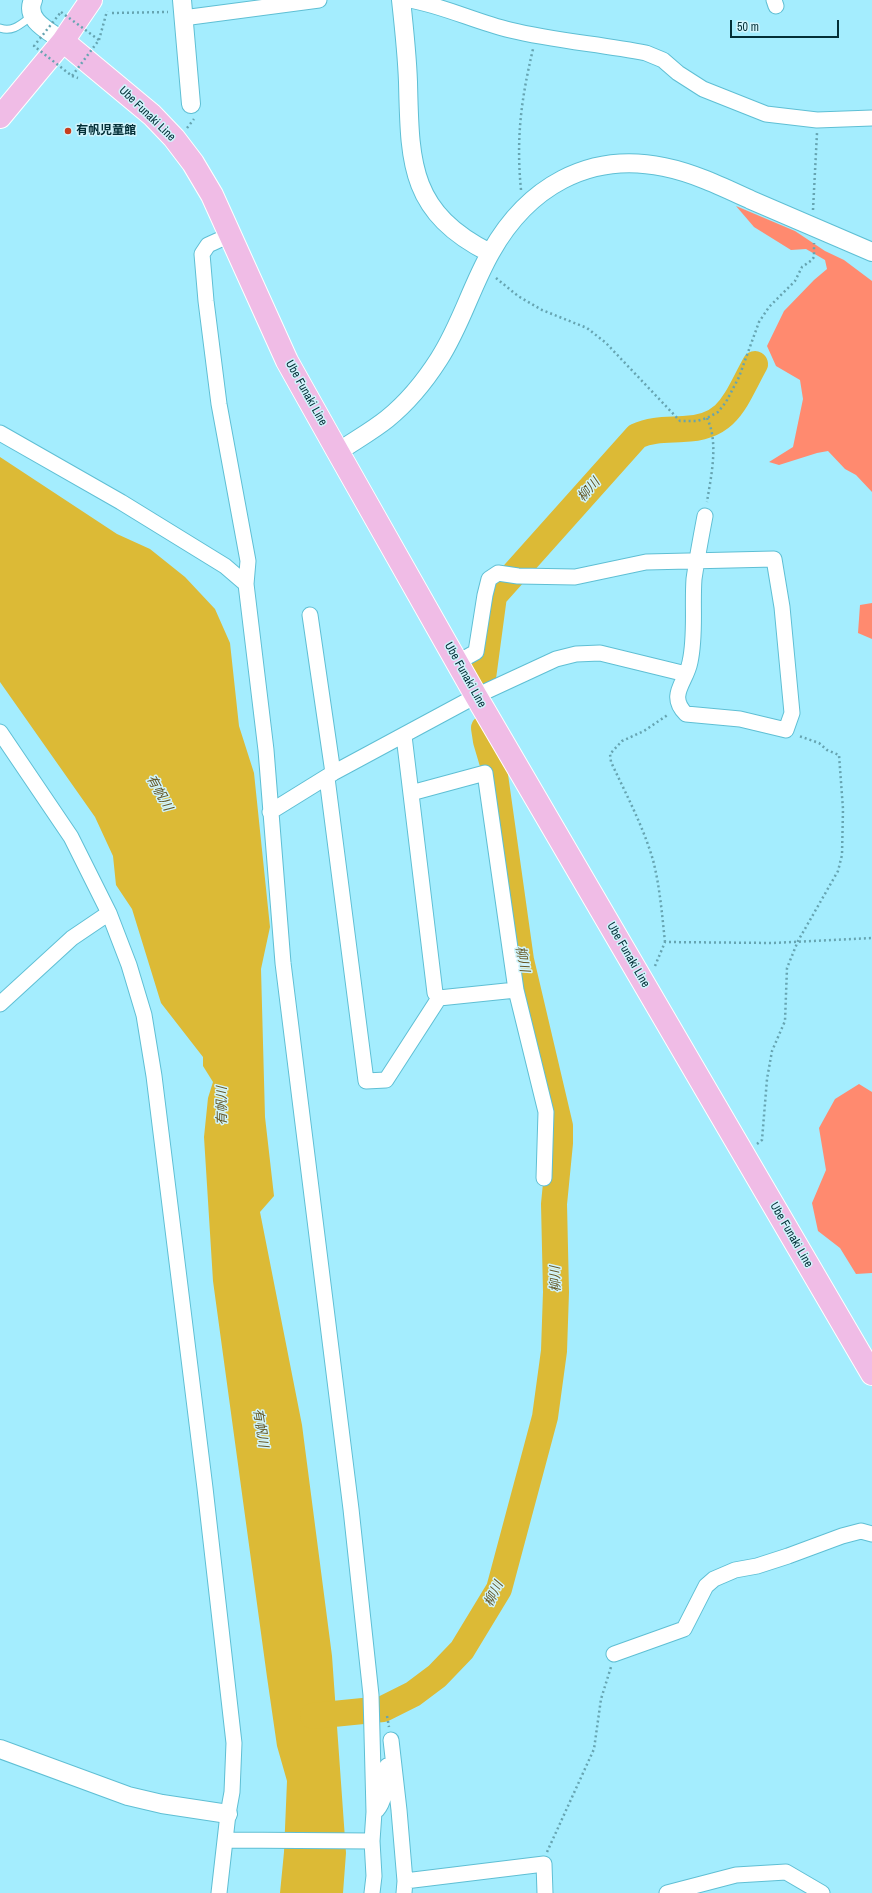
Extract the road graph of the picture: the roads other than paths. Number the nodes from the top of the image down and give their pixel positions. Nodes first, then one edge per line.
1 (320, 0) edge
2 (401, 0) edge
3 (410, 0) edge
4 (99, 6) edge
5 (32, 8) edge
6 (183, 10) edge
7 (0, 28) edge
8 (63, 41) junction
9 (192, 104) dead end
10 (0, 117) edge
11 (872, 118) edge
12 (230, 235) junction
13 (872, 252) edge
14 (490, 253) junction
15 (0, 433) edge
16 (338, 452) junction
17 (705, 516) road end
18 (697, 561) junction
19 (246, 584) junction
20 (310, 615) dead end
21 (458, 662) junction
22 (686, 674) junction
23 (476, 696) junction
24 (0, 732) edge
25 (404, 736) junction
26 (330, 775) junction
27 (411, 794) junction
28 (270, 812) junction
29 (109, 913) junction
30 (516, 990) junction
31 (439, 998) junction
32 (0, 1004) edge
33 (544, 1178) dead end
34 (872, 1374) edge
35 (872, 1534) edge
36 (614, 1654) road end
37 (0, 1749) edge
38 (374, 1812) junction
39 (228, 1814) junction
40 (230, 1840) junction
41 (369, 1844) junction
42 (404, 1887) edge
43 (219, 1893) edge
44 (372, 1893) edge
45 (381, 1893) edge
46 (545, 1893) edge
47 (667, 1893) edge
48 (822, 1893) edge

1 - 6 street
2 - 14 street
3 - 11 street
4 - 8 main road
5 - 7 lane
5 - 8 street
6 - 9 street
8 - 10 main road
8 - 12 main road, Ube Funaki Line
12 - 16 main road, Ube Funaki Line
12 - 19 street
13 - 14 street
14 - 16 street
15 - 19 street
16 - 21 main road, Ube Funaki Line
17 - 18 street
18 - 21 street
18 - 22 street
18 - 22 street
19 - 28 street
20 - 26 street
21 - 23 main road, Ube Funaki Line
22 - 23 street
23 - 25 street
23 - 34 main road, Ube Funaki Line
24 - 29 street
25 - 26 street
25 - 27 street
26 - 28 street
26 - 31 street
27 - 30 street
27 - 31 street
28 - 38 street
29 - 32 street
29 - 39 street
30 - 31 street
30 - 33 street
35 - 36 street
37 - 39 street
38 - 41 street
38 - 42 street
39 - 40 street
40 - 41 street
40 - 43 street
41 - 44 street
41 - 45 street
42 - 46 street
47 - 48 street

